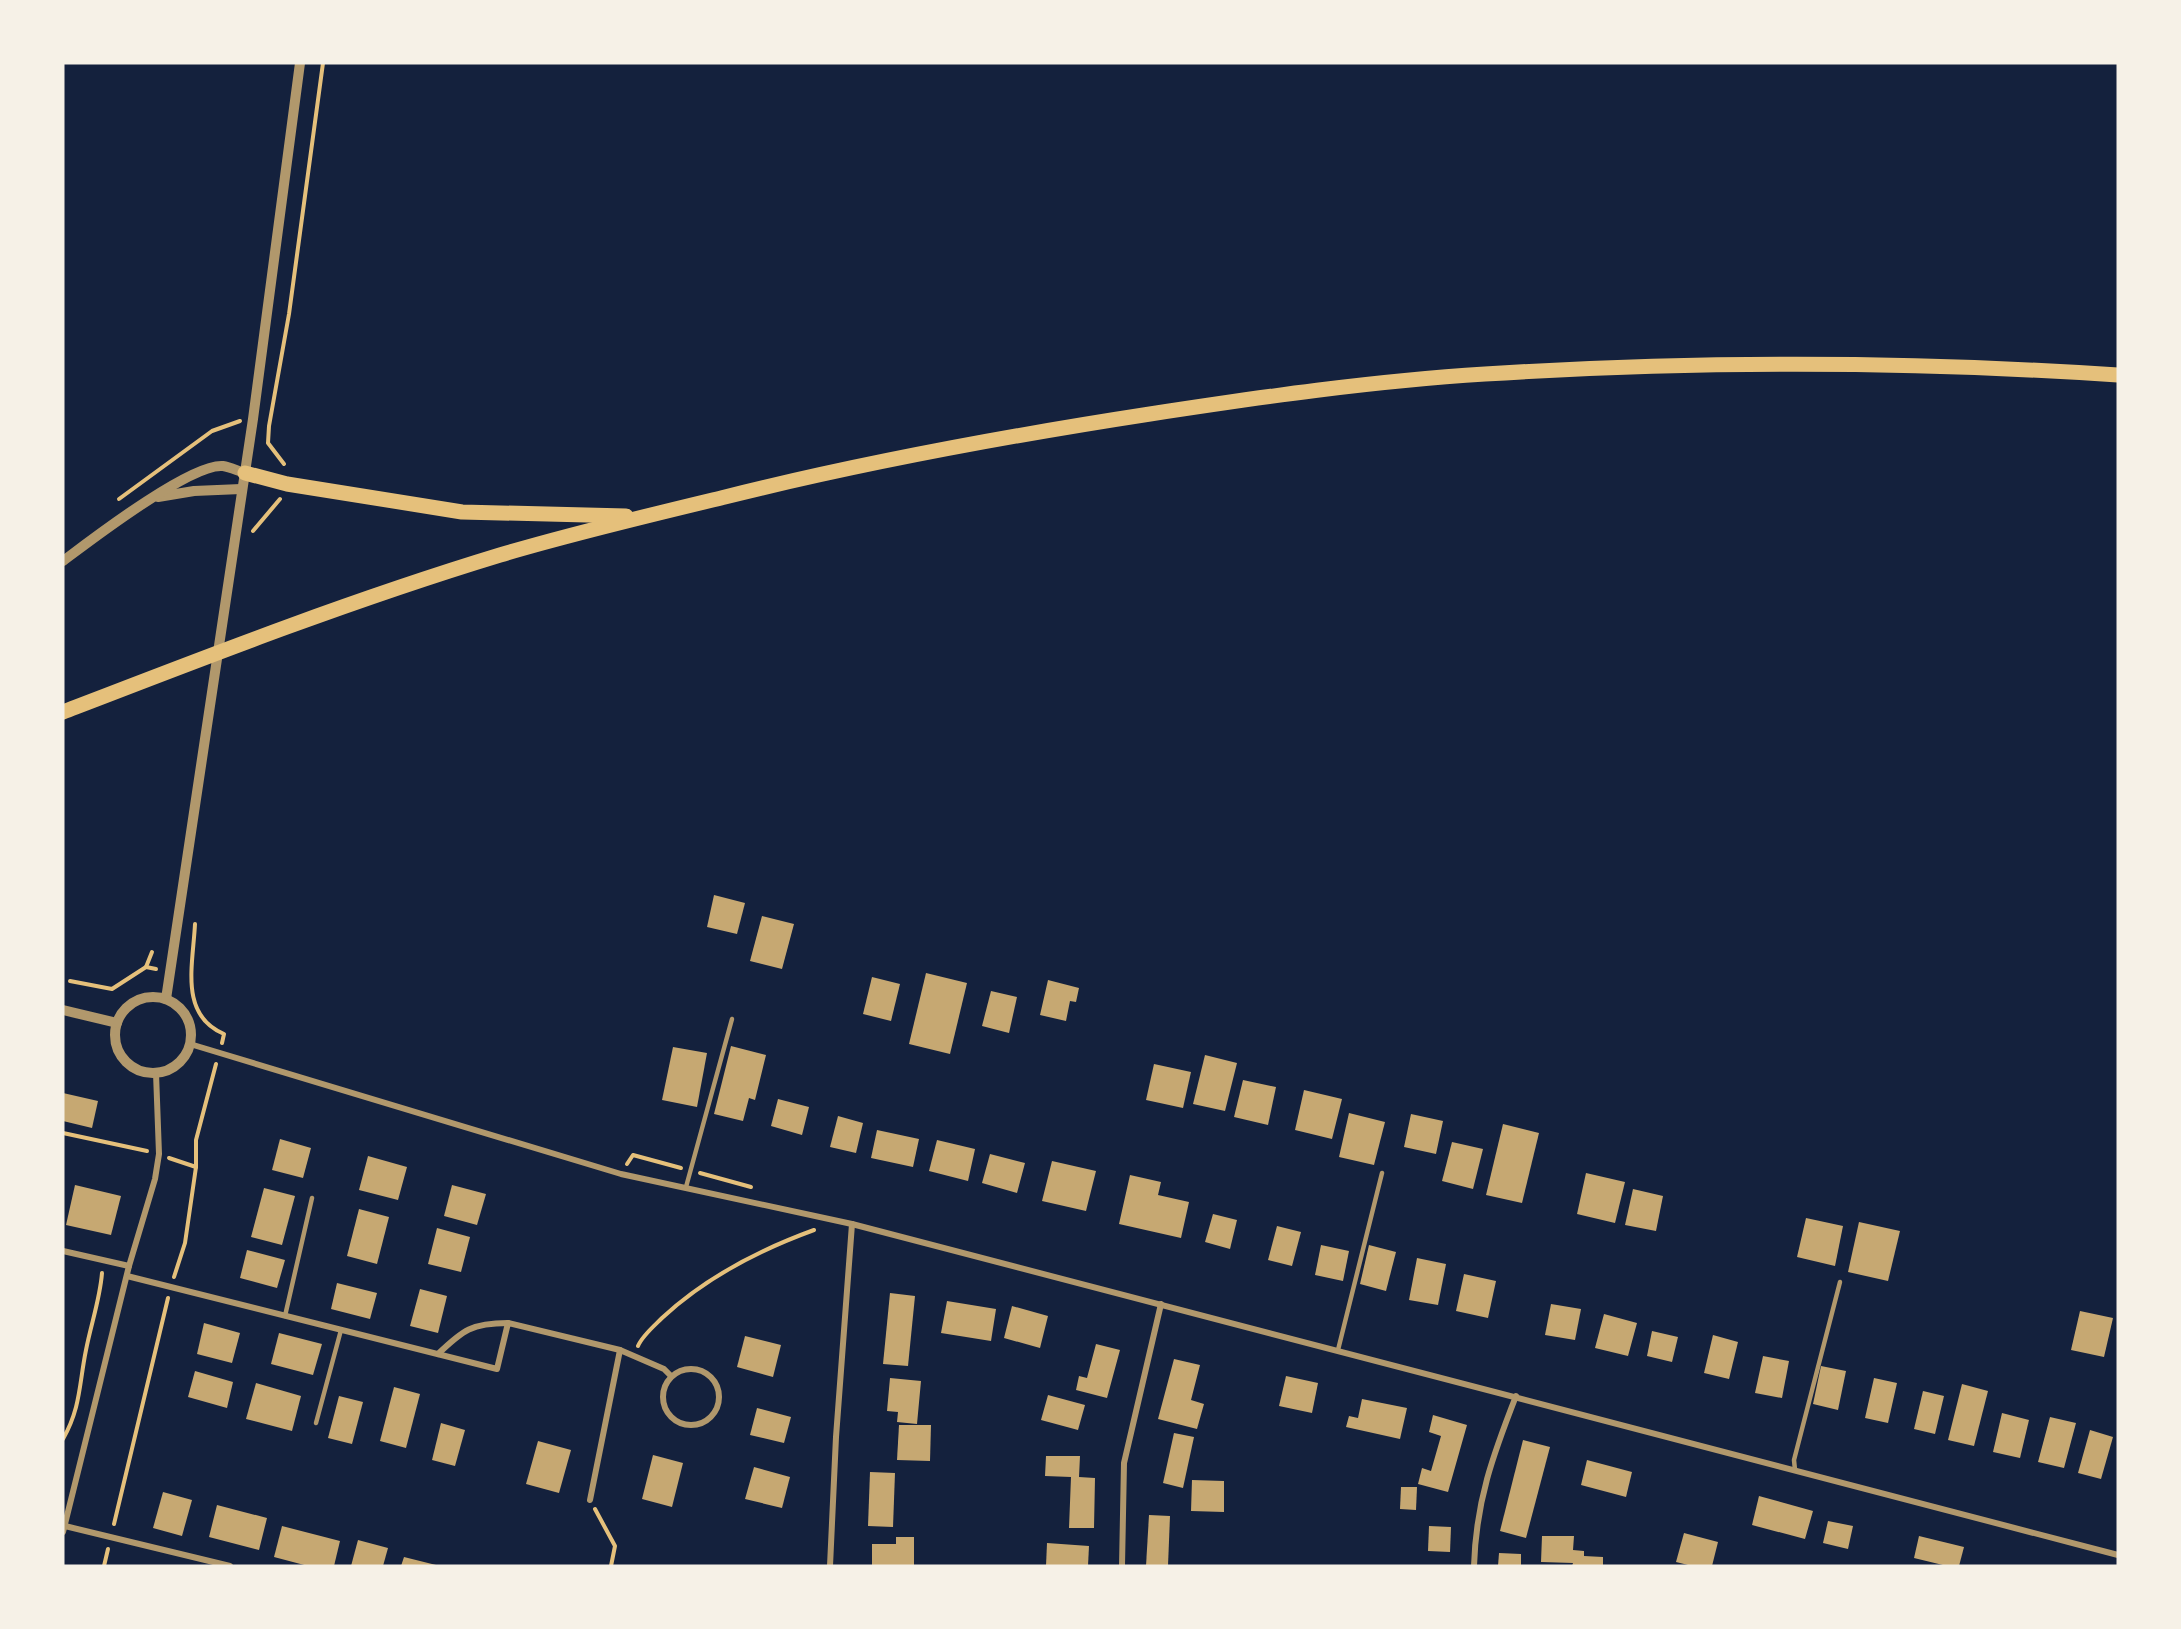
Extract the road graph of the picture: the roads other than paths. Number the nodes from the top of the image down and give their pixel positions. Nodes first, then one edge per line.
1 (300, 63) edge
2 (2118, 375) edge
3 (245, 473) junction
4 (242, 489) junction
5 (149, 498) junction
6 (644, 516) junction
7 (63, 561) edge
8 (63, 712) edge
9 (166, 999) junction
10 (63, 1010) edge
11 (732, 1019) dead end
12 (117, 1023) junction
13 (190, 1044) junction
14 (156, 1073) junction
15 (1382, 1173) dead end
16 (686, 1187) junction
17 (312, 1198) dead end
18 (852, 1224) junction
19 (63, 1251) edge
20 (129, 1266) junction
21 (127, 1276) junction
22 (1840, 1282) dead end
23 (1161, 1304) junction
24 (285, 1316) junction
25 (508, 1323) junction
26 (341, 1330) junction
27 (620, 1350) junction
28 (1338, 1350) junction
29 (438, 1354) junction
30 (671, 1376) junction
31 (1516, 1396) junction
32 (316, 1422) dead end
33 (1795, 1470) junction
34 (590, 1500) road end
35 (64, 1529) edge
36 (2118, 1555) edge
37 (230, 1566) edge
38 (830, 1566) edge
39 (1122, 1566) edge
40 (1474, 1566) edge

1 - 3 street
2 - 6 main road
3 - 4 street
3 - 5 street
3 - 6 main road
4 - 5 street
4 - 9 street
5 - 7 street
6 - 8 main road
9 - 12 street
9 - 13 street
10 - 12 street
11 - 16 lane
12 - 14 street
13 - 14 street
13 - 16 street
14 - 20 street
15 - 28 lane
16 - 18 street
17 - 24 lane
18 - 23 street
18 - 38 street
19 - 20 street
20 - 21 street
21 - 24 street
21 - 35 street
22 - 33 lane
23 - 28 street
23 - 39 street
24 - 26 street
25 - 27 street
25 - 29 street
25 - 29 street
26 - 29 street
26 - 32 lane
27 - 30 street
27 - 34 street
28 - 31 street
30 - 30 street
31 - 33 street
31 - 40 street
33 - 36 street
35 - 37 street

